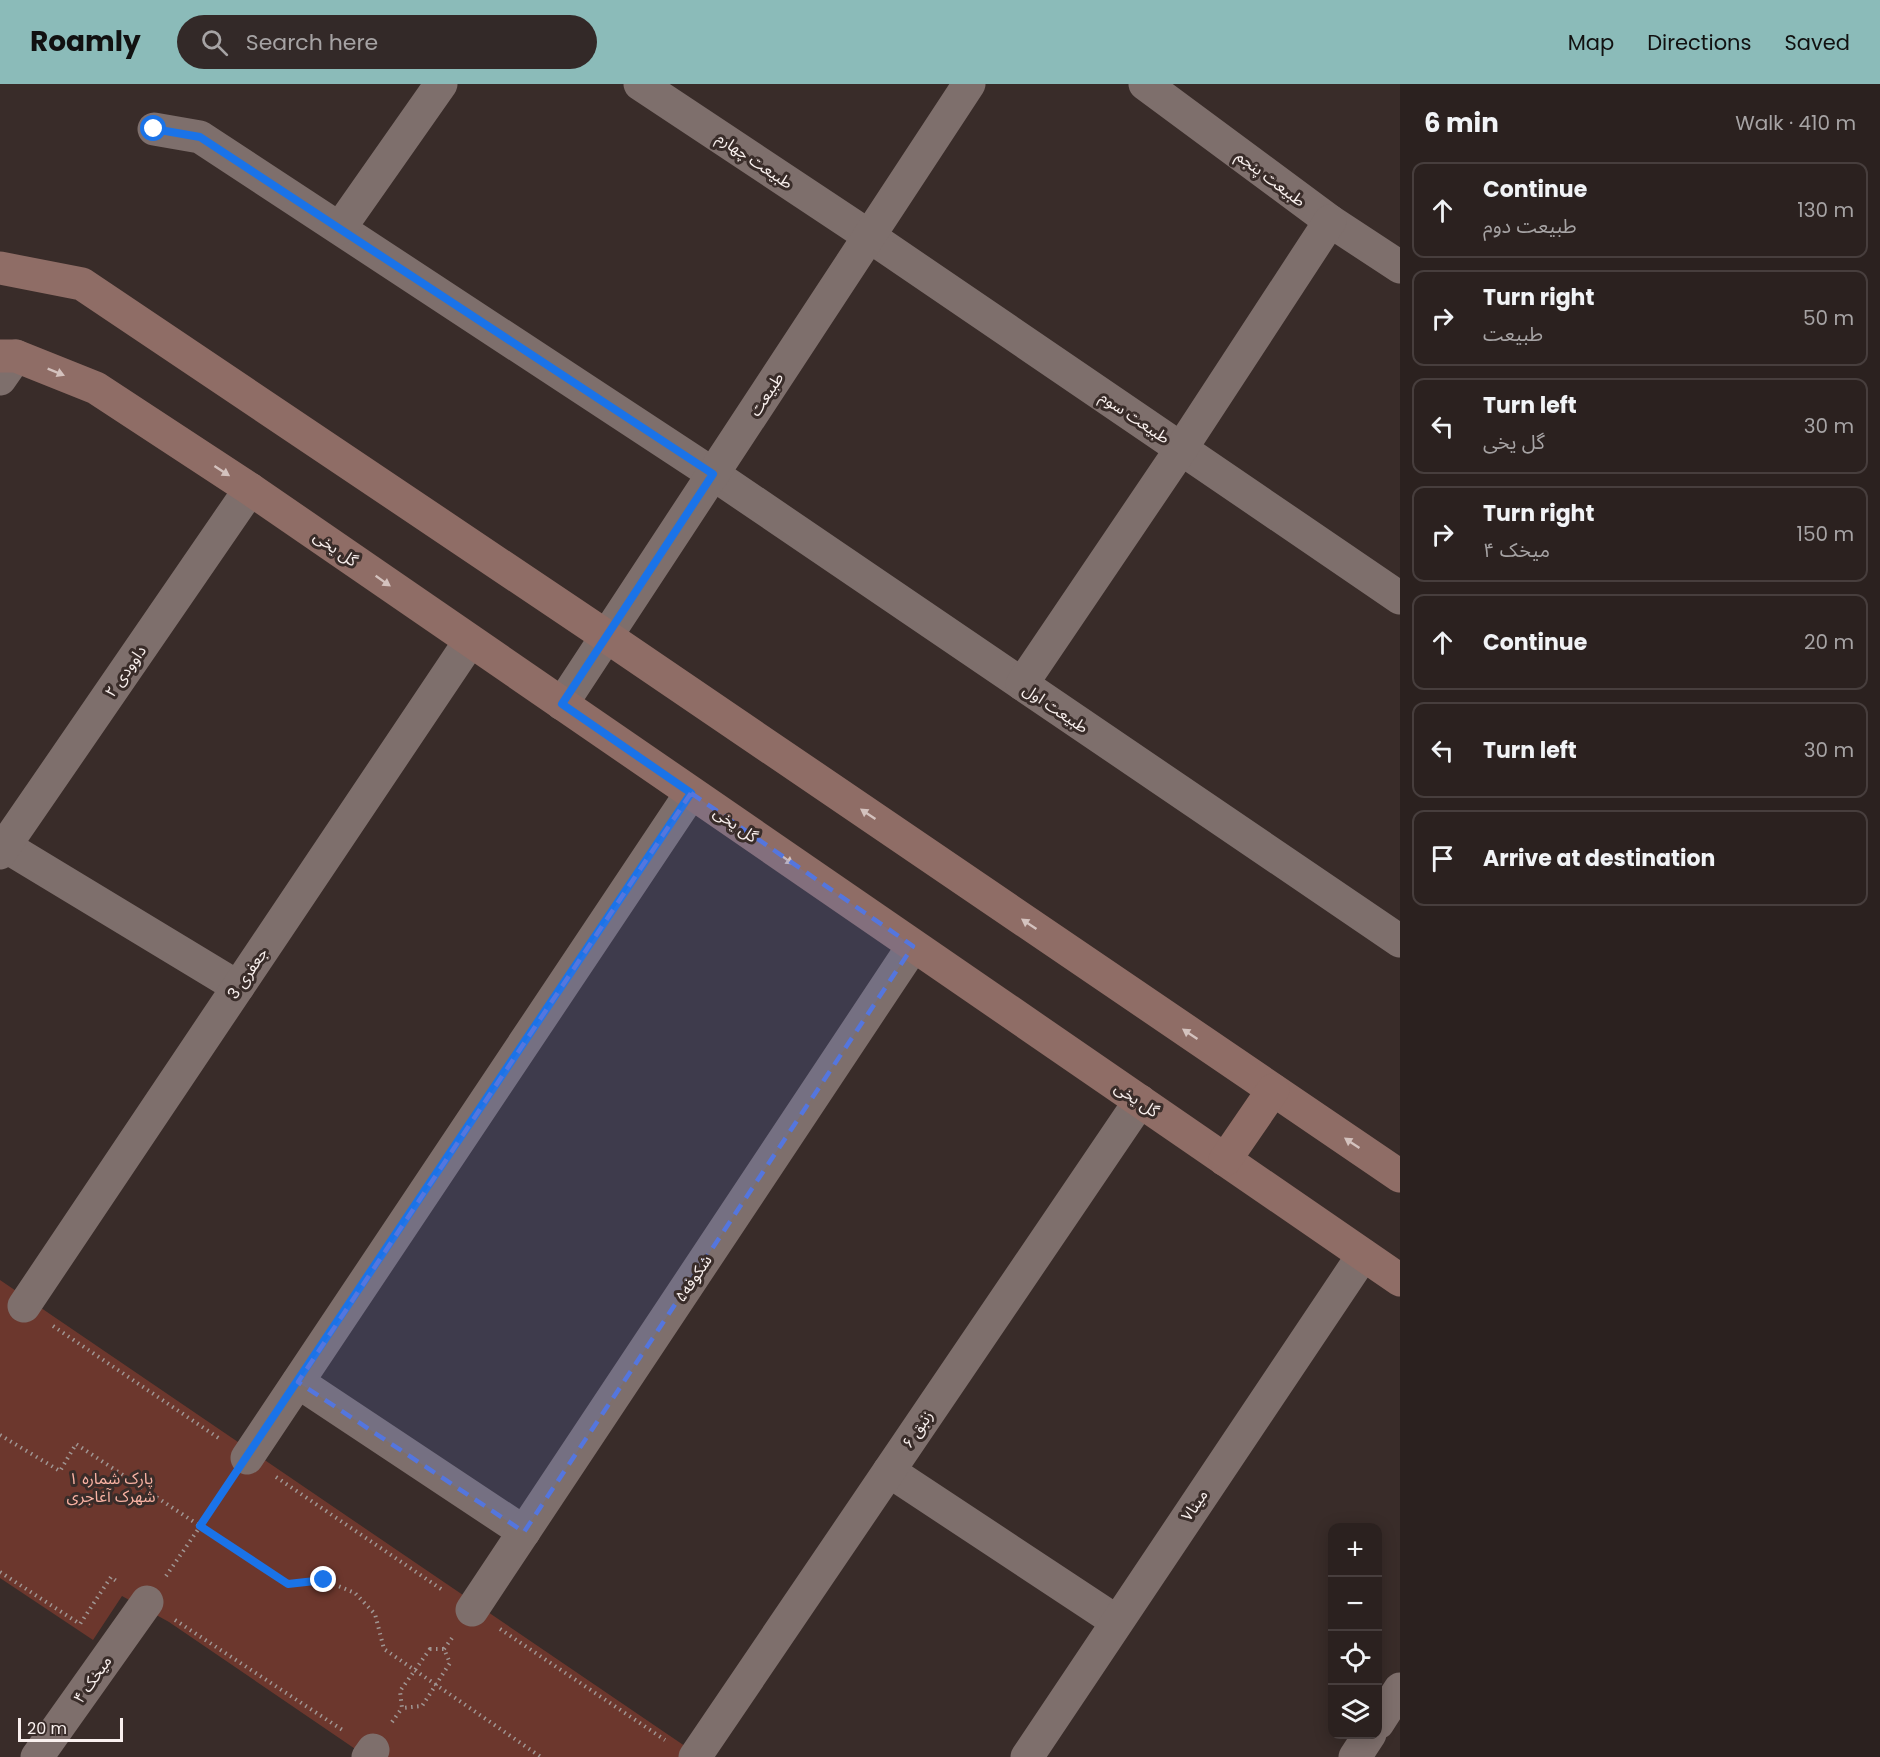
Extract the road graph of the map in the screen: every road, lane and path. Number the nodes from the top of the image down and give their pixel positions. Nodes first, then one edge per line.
1 (441, 84) edge
2 (640, 84) edge
3 (969, 84) edge
4 (1145, 84) edge
5 (154, 129) dead end
6 (1330, 221) junction
7 (340, 228) junction
8 (869, 236) junction
9 (1400, 267) edge
10 (0, 268) edge
11 (5, 364) edge
12 (1181, 449) junction
13 (713, 474) junction
14 (250, 489) junction
15 (1400, 598) edge
16 (606, 636) junction
17 (470, 641) junction
18 (1022, 684) junction
19 (562, 704) junction
20 (691, 793) junction
21 (2, 850) edge
22 (1400, 941) edge
23 (913, 946) junction
24 (238, 987) junction
25 (1273, 1090) junction
26 (1140, 1101) junction
27 (1226, 1160) junction
28 (1400, 1176) edge
29 (1364, 1255) junction
30 (1400, 1280) edge
31 (24, 1306) joint
32 (298, 1382) junction
33 (0, 1435) edge
34 (247, 1458) junction
35 (889, 1471) junction
36 (200, 1526) junction
37 (524, 1532) junction
38 (0, 1572) edge
39 (147, 1602) junction
40 (472, 1610) junction
41 (1116, 1622) junction
42 (415, 1670) junction
43 (436, 1684) junction
44 (1400, 1689) edge
45 (1382, 1716) edge
46 (1367, 1739) edge
47 (683, 1750) edge
48 (370, 1753) edge
49 (37, 1757) edge
50 (541, 1757) edge
51 (1027, 1757) edge
52 (1355, 1757) edge

1 - 7 street
2 - 8 street, طبیعت چهارم
3 - 8 street, طبیعت
4 - 6 street, طبیعت پنجم
5 - 7 street, طبیعت اول
6 - 9 street, طبیعت پنجم
6 - 12 street
7 - 13 street, طبیعت اول
8 - 12 street, طبیعت سوم
8 - 13 street, طبیعت
10 - 16 street
11 -> 14 street, گل یخی
12 - 15 street, طبیعت سوم
12 - 18 street
13 - 16 street, طبیعت
13 - 18 street, طبیعت اول
14 -> 17 street, گل یخی
14 - 21 street, داوودی ۲
16 - 19 street, طبیعت
25 -> 16 street
17 - 19 street, گل یخی
17 - 24 street, 3 جعفری
18 - 22 street, طبیعت اول
19 - 20 street, گل یخی
20 -> 23 street, گل یخی
20 - 32 street
21 - 24 street
23 - 26 street, گل یخی
23 - 37 street, شکوفه۵
24 - 31 street, 3 جعفری
25 - 27 street
28 -> 25 street
26 - 27 street, گل یخی
26 - 35 street, زنبق ۶
27 - 29 street, گل یخی
29 - 30 street, گل یخی
29 - 41 street, مینا۷
31 - 34 path
32 - 34 street
32 - 37 street
33 - 36 path
34 - 36 path
34 - 40 path
35 - 41 street
35 - 47 street, زنبق ۶
36 - 39 path
36 - 42 path
37 - 40 street, شکوفه۵
38 - 39 path
39 - 48 path
39 - 49 street, میخک ۴
40 - 47 path
41 - 51 street, مینا۷
42 - 43 path
42 - 43 path
42 - 43 path
43 - 50 path
44 - 45 street
46 - 52 street

